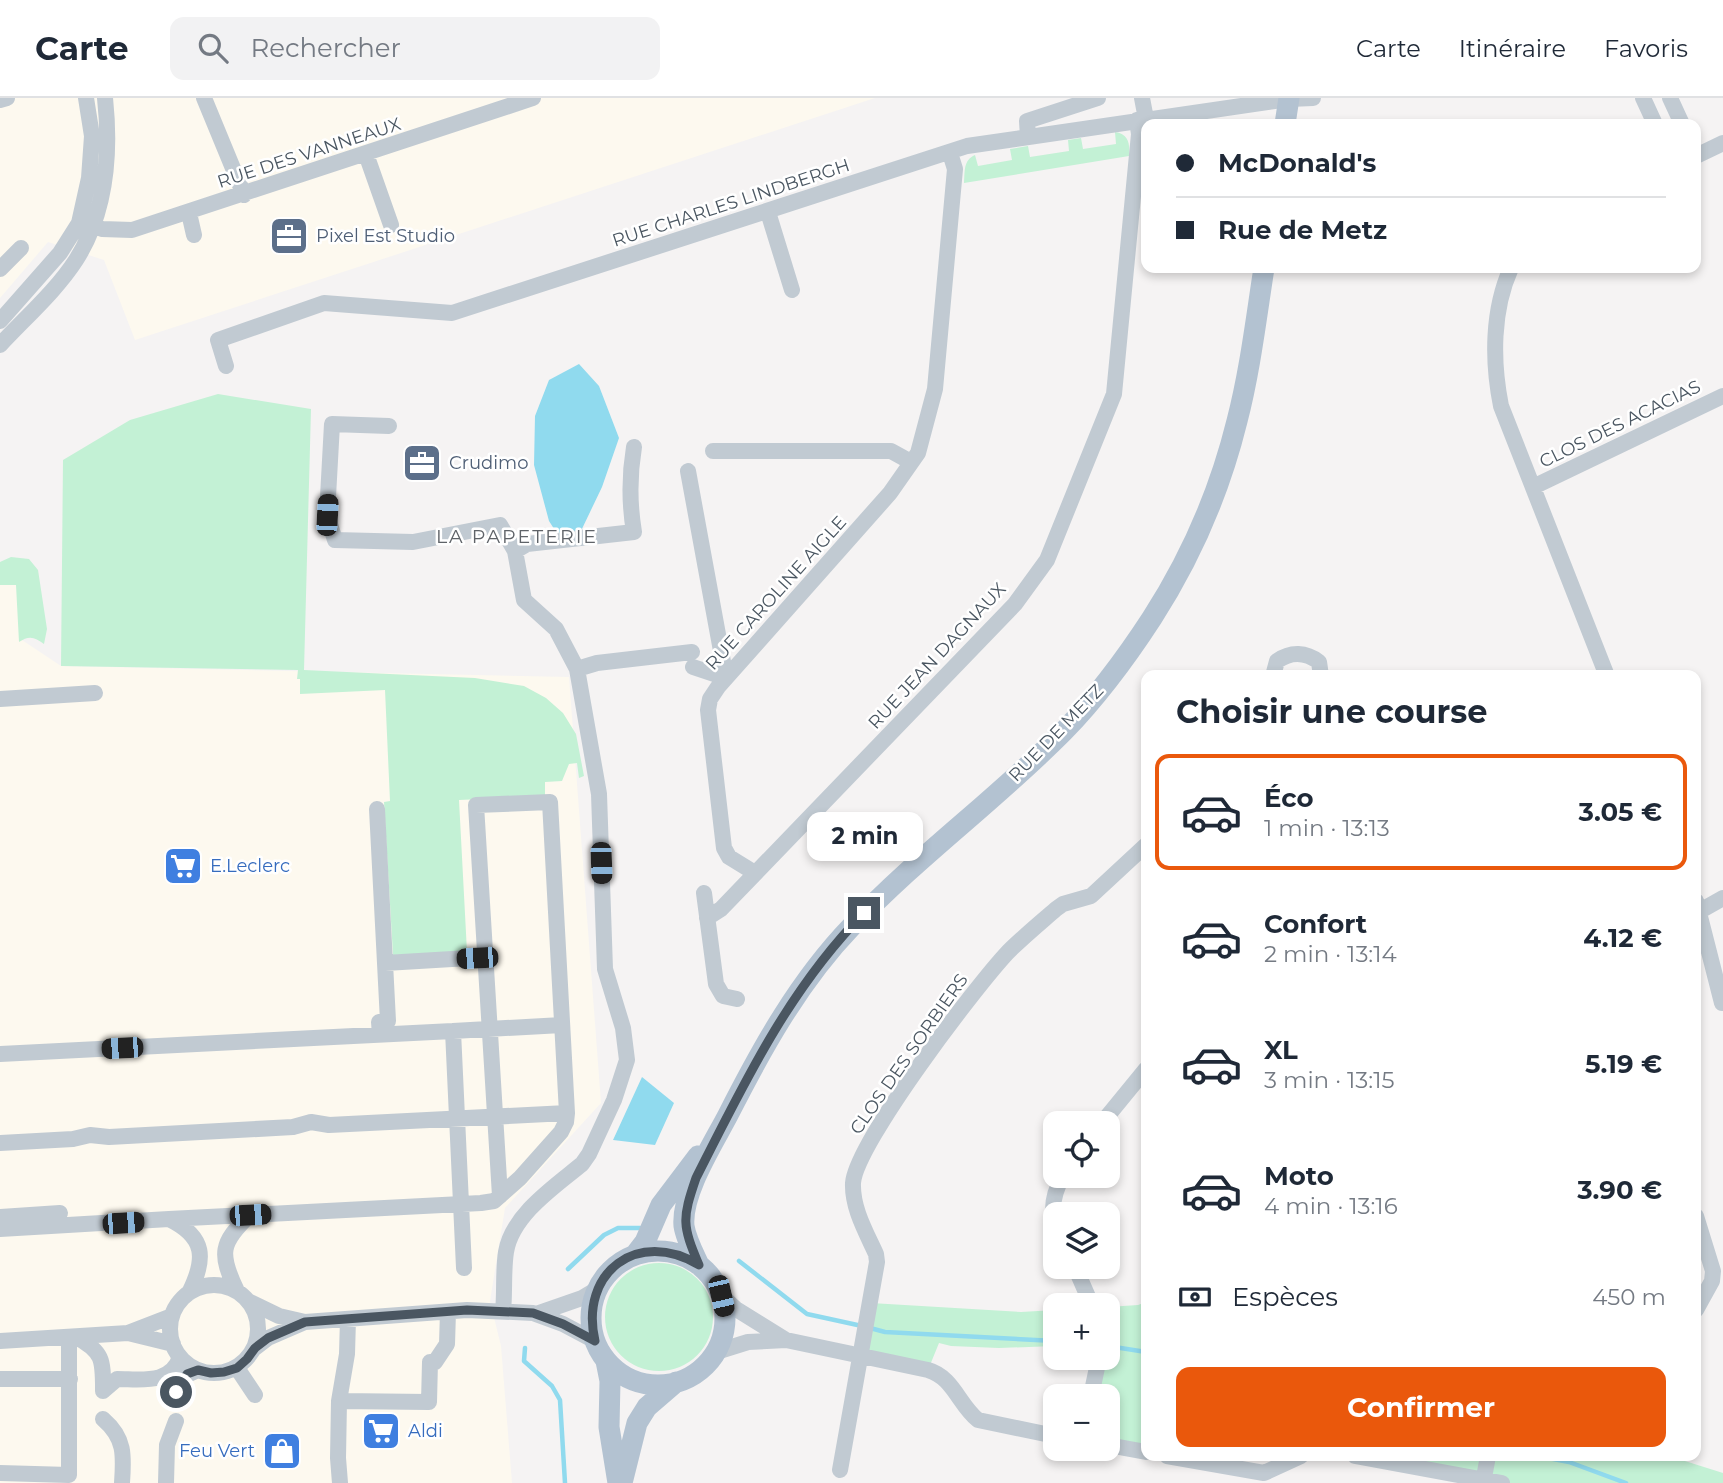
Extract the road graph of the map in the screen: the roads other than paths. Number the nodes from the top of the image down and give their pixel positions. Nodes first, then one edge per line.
1 (7, 98) edge
2 (86, 98) edge
3 (105, 98) edge
4 (204, 98) edge
5 (533, 98) edge
6 (1098, 98) edge
7 (1142, 98) edge
8 (1289, 98) edge
9 (1313, 98) edge
10 (1643, 98) edge
11 (1670, 98) edge
12 (0, 100) edge
13 (486, 106) edge
14 (1141, 119) edge
15 (1148, 119) edge
16 (1286, 119) edge
17 (1652, 119) edge
18 (1680, 119) edge
19 (1141, 120) joint
20 (1028, 137) junction
21 (1723, 143) edge
22 (950, 153) junction
23 (1701, 153) edge
24 (366, 154) junction
25 (244, 195) junction
26 (768, 212) junction
27 (188, 213) junction
28 (391, 225) dead end
29 (94, 226) junction
30 (194, 235) dead end
31 (21, 248) dead end
32 (0, 269) edge
33 (1263, 273) edge
34 (1509, 273) edge
35 (792, 290) dead end
36 (0, 321) edge
37 (0, 345) edge
38 (226, 366) dead end
39 (1723, 396) edge
40 (389, 426) dead end
41 (634, 447) dead end
42 (713, 451) dead end
43 (911, 462) junction
44 (688, 471) dead end
45 (1533, 487) junction
46 (515, 551) junction
47 (578, 669) junction
48 (1274, 670) edge
49 (1320, 670) edge
50 (1605, 670) edge
51 (726, 678) junction
52 (95, 694) dead end
53 (0, 699) edge
54 (377, 810) dead end
55 (1141, 850) edge
56 (755, 873) junction
57 (704, 893) dead end
58 (1723, 898) edge
59 (1701, 905) edge
60 (707, 918) junction
61 (1701, 918) edge
62 (486, 957) junction
63 (385, 962) junction
64 (737, 999) dead end
65 (1722, 1003) edge
66 (562, 1025) junction
67 (490, 1029) junction
68 (453, 1031) junction
69 (380, 1035) junction
70 (0, 1054) edge
71 (1141, 1075) edge
72 (1112, 1111) edge
73 (567, 1113) junction
74 (494, 1116) junction
75 (457, 1118) junction
76 (722, 1127) junction
77 (0, 1143) edge
78 (500, 1196) junction
79 (461, 1205) junction
80 (60, 1213) dead end
81 (250, 1215) junction
82 (0, 1217) edge
83 (169, 1219) junction
84 (0, 1229) edge
85 (1701, 1232) edge
86 (635, 1255) junction
87 (699, 1265) junction
88 (464, 1268) dead end
89 (597, 1289) junction
90 (189, 1293) junction
91 (721, 1296) junction
92 (243, 1297) junction
93 (1701, 1301) edge
94 (448, 1312) junction
95 (503, 1312) junction
96 (536, 1314) junction
97 (172, 1316) junction
98 (348, 1319) junction
99 (305, 1322) junction
100 (128, 1333) junction
101 (73, 1337) junction
102 (786, 1340) junction
103 (0, 1341) edge
104 (595, 1341) junction
105 (255, 1348) junction
106 (176, 1351) junction
107 (716, 1352) junction
108 (861, 1356) junction
109 (606, 1361) junction
110 (237, 1368) junction
111 (198, 1370) junction
112 (160, 1377) junction
113 (0, 1379) edge
114 (70, 1379) junction
115 (676, 1382) junction
116 (255, 1395) dead end
117 (340, 1401) junction
118 (103, 1419) dead end
119 (176, 1421) dead end
120 (1043, 1434) edge
121 (1120, 1447) edge
122 (1141, 1451) edge
123 (1196, 1461) edge
124 (1290, 1461) edge
125 (1381, 1461) edge
126 (1487, 1461) edge
127 (840, 1470) dead end
128 (0, 1473) edge
129 (69, 1479) edge
130 (1483, 1481) edge
131 (122, 1483) edge
132 (166, 1483) edge
133 (340, 1483) edge
134 (620, 1483) edge
135 (1502, 1483) edge

1 - 12 street
2 - 36 street
3 - 29 street
4 - 25 street
5 - 13 street, RUE DES VANNEAUX
6 - 20 street
7 - 14 street, RUE JEAN DAGNAUX
8 - 9 street, RUE CHARLES LINDBERGH
8 - 15 street, RUE CHARLES LINDBERGH
8 - 16 main road
10 - 17 street
11 - 18 street
13 - 24 street, RUE DES VANNEAUX
19 - 20 street, RUE CHARLES LINDBERGH
19 - 56 street, RUE JEAN DAGNAUX
20 - 22 street, RUE CHARLES LINDBERGH
21 - 23 street
22 - 26 street, RUE CHARLES LINDBERGH
22 - 43 street, RUE CAROLINE AIGLE
24 - 25 street, RUE DES VANNEAUX
24 - 28 street
25 - 27 street, RUE DES VANNEAUX
26 - 35 street
26 - 38 street, RUE CHARLES LINDBERGH
27 - 29 street, RUE DES VANNEAUX
27 - 30 street
29 - 37 street
31 - 32 street
33 - 76 main road, RUE DE METZ
34 - 45 street, CLOS DES ACACIAS
39 - 45 street, CLOS DES ACACIAS
40 - 46 street
41 - 46 street
42 - 43 street
43 - 51 street, RUE CAROLINE AIGLE
44 - 51 street
45 - 50 street, CLOS DES ACACIAS
46 - 47 street
47 - 51 street
47 - 95 street
48 - 49 street
51 - 56 street, RUE CAROLINE AIGLE
52 - 53 street
54 - 63 street
55 - 108 street, CLOS DES SORBIERS
56 - 60 street, RUE JEAN DAGNAUX
57 - 60 street
58 - 59 street
60 - 64 street
61 - 65 street
62 - 63 street
62 - 66 street
62 - 67 street
63 - 69 street
66 - 67 street
66 - 73 street
67 - 68 street
67 - 74 street
68 - 69 street
68 - 75 street
69 - 70 street
71 - 72 street
73 - 74 street
73 - 78 street
74 - 75 street
74 - 78 street
75 - 77 street
75 - 79 street
76 - 86 main road, RUE DE METZ
76 - 87 main road, RUE DE METZ
78 - 79 street
79 - 81 street
79 - 88 street
80 - 82 street
81 - 83 street
81 - 92 street
83 - 84 street
83 - 90 street
85 - 93 street
86 - 87 main road
86 - 89 main road
87 - 91 main road
89 - 96 street
89 - 104 main road
90 - 92 street
90 - 97 street
91 - 102 street
91 - 107 main road
92 - 99 street
92 - 105 street
94 - 95 street
94 - 98 street
94 - 117 street
95 - 96 street
96 - 104 street
97 - 100 street
97 - 106 street
98 - 99 street
98 - 117 street
99 - 105 street
100 - 101 street
100 - 106 street
101 - 103 street
101 - 112 street
101 - 114 street
102 - 107 street
102 - 108 street
104 - 109 main road
105 - 110 street
106 - 111 street
106 - 112 street
107 - 115 main road
108 - 120 street
108 - 127 street, CLOS DES SORBIERS
109 - 115 main road
109 - 134 main road
110 - 111 street
110 - 116 street
111 - 112 street
113 - 114 street
114 - 129 street
115 - 134 main road
117 - 133 street
118 - 131 street
119 - 132 street
121 - 122 street
123 - 124 street
125 - 130 street
126 - 130 street
128 - 129 street
130 - 135 street

